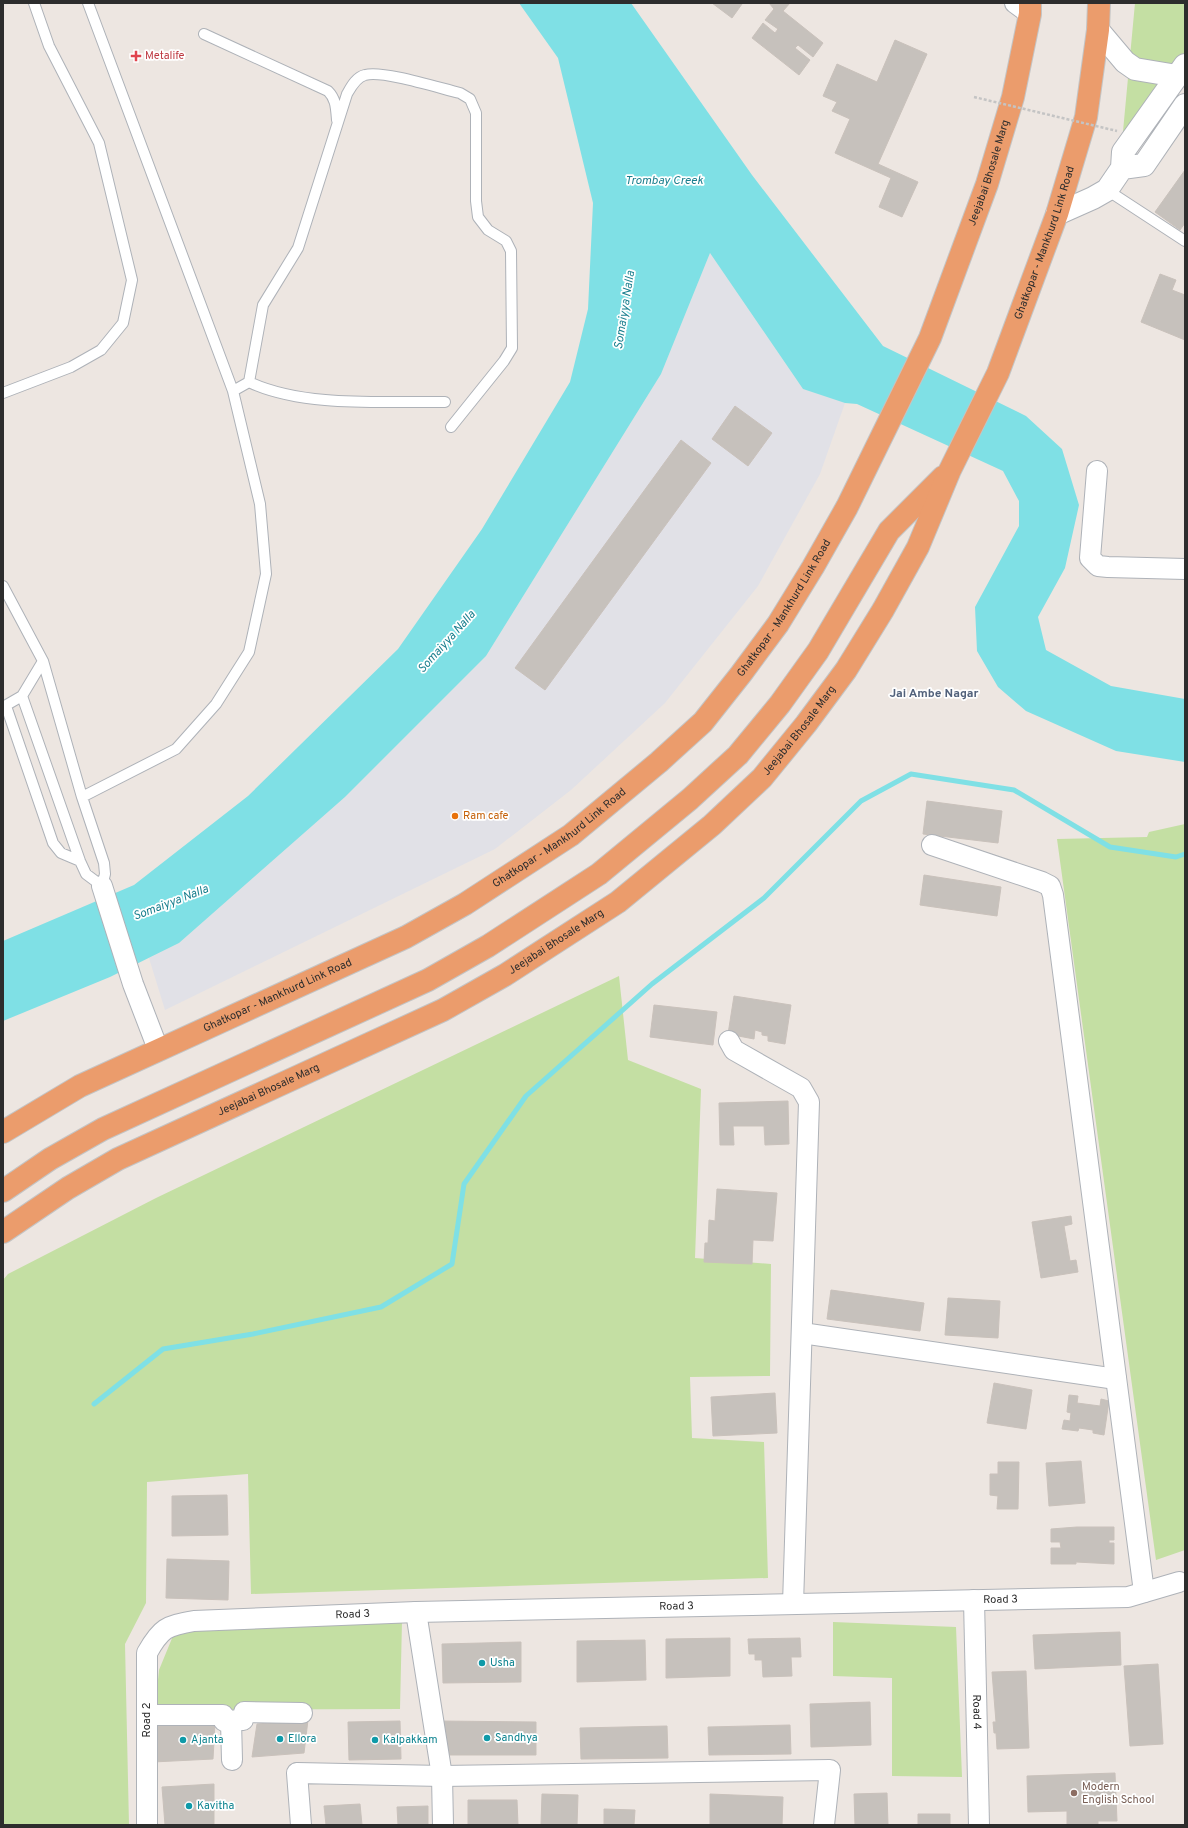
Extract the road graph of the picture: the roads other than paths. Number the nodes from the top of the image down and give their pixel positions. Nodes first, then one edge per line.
1 (34, 3) edge
2 (88, 3) edge
3 (1098, 3) edge
4 (1025, 7) edge
5 (1098, 30) junction
6 (204, 34) dead end
7 (1181, 71) edge
8 (1185, 104) edge
9 (338, 124) junction
10 (1122, 168) junction
11 (1107, 190) junction
12 (1057, 214) junction
13 (1185, 241) edge
14 (930, 338) joint
15 (249, 382) junction
16 (234, 391) junction
17 (3, 393) edge
18 (445, 402) dead end
19 (451, 427) dead end
20 (950, 470) junction
21 (1096, 471) dead end
22 (1185, 568) edge
23 (3, 586) edge
24 (43, 662) junction
25 (22, 696) junction
26 (4, 706) edge
27 (82, 797) junction
28 (932, 845) dead end
29 (80, 861) junction
30 (103, 890) junction
31 (728, 1041) dead end
32 (158, 1049) junction
33 (3, 1132) edge
34 (3, 1190) edge
35 (3, 1232) edge
36 (802, 1333) junction
37 (1116, 1379) junction
38 (1179, 1582) dead end
39 (1144, 1592) junction
40 (974, 1600) junction
41 (793, 1604) junction
42 (416, 1612) junction
43 (171, 1626) joint
44 (302, 1713) dead end
45 (147, 1715) junction
46 (231, 1721) junction
47 (232, 1760) dead end
48 (442, 1776) junction
49 (148, 1825) edge
50 (301, 1825) edge
51 (443, 1825) edge
52 (824, 1825) edge
53 (979, 1825) edge

1 - 17 lane
2 - 16 lane
3 - 5 highway, Ghatkopar - Mankhurd Link Road
4 - 14 highway, Jeejabai Bhosale Marg
5 - 7 main road
5 - 12 highway, Ghatkopar - Mankhurd Link Road
6 - 9 lane
7 - 10 main road
8 - 10 main road
9 - 15 lane
9 - 19 lane
10 - 11 main road
11 - 12 main road
11 - 13 lane
12 - 20 highway, Ghatkopar - Mankhurd Link Road
14 - 32 highway, Ghatkopar - Mankhurd Link Road
15 - 16 lane
15 - 18 lane
16 - 27 lane
20 - 34 highway
20 - 35 highway, Jeejabai Bhosale Marg
21 - 22 street
23 - 24 lane
24 - 25 lane
24 - 27 lane
25 - 26 lane
25 - 29 lane
26 - 29 lane
27 - 30 lane
28 - 37 street
29 - 30 lane
30 - 32 street
31 - 36 street
32 - 33 highway, Ghatkopar - Mankhurd Link Road
36 - 37 street
36 - 41 street
37 - 39 street
38 - 39 street, Road 3
39 - 40 street, Road 3
40 - 41 street, Road 3
40 - 53 street, Road 4
41 - 42 street, Road 3
42 - 43 street, Road 3
42 - 48 street
43 - 45 street, Road 2
44 - 46 street
45 - 46 street
45 - 49 street, Road 2
46 - 47 street
48 - 50 street
48 - 51 street
48 - 52 street

